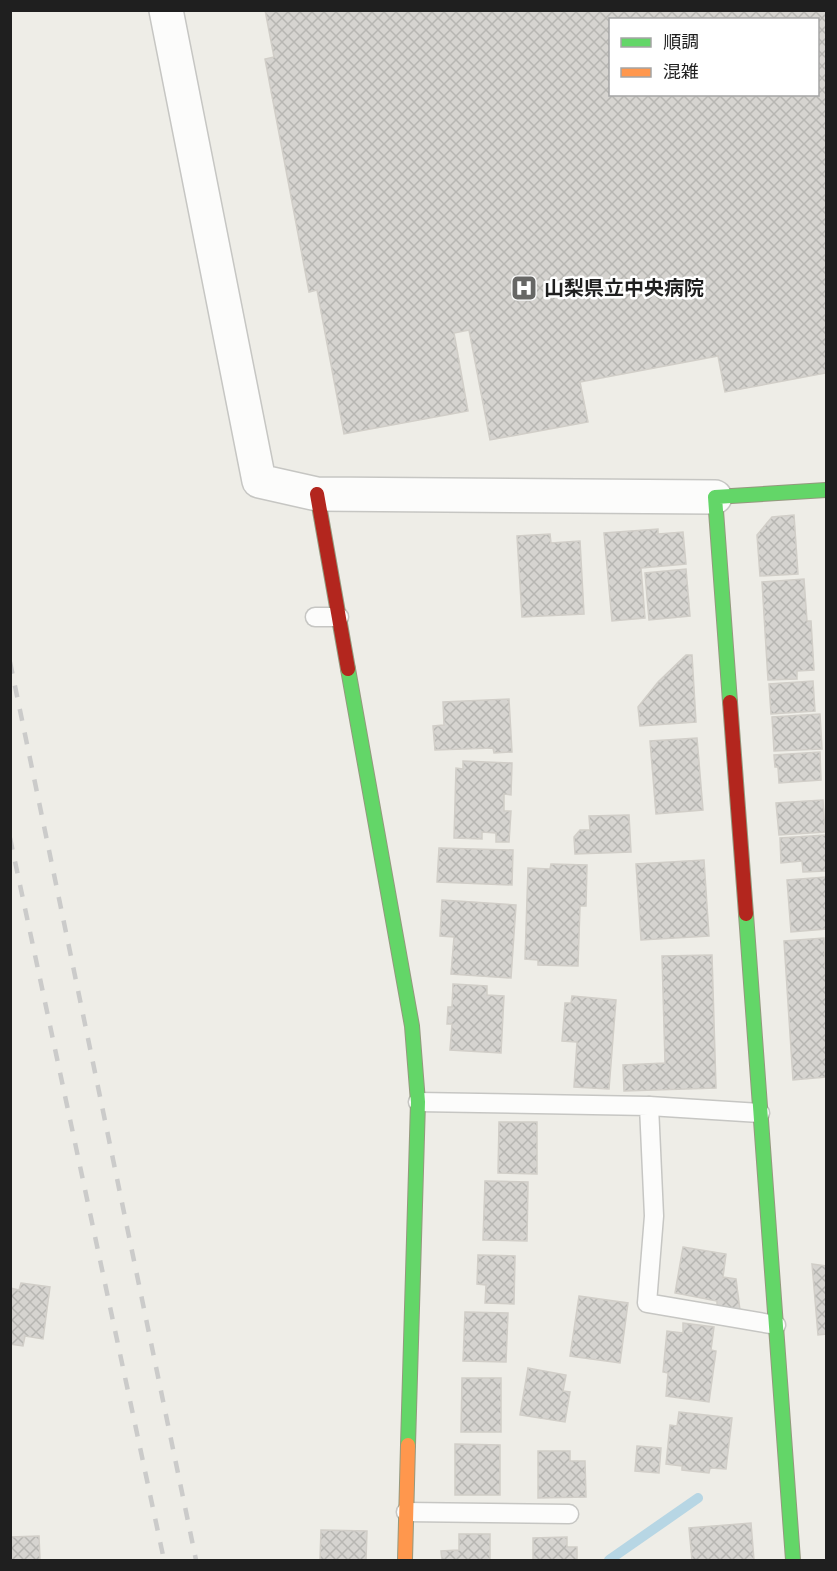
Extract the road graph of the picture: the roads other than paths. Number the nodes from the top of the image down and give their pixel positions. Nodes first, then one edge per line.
1 (166, 10) edge
2 (826, 490) edge
3 (317, 494) junction
4 (714, 497) junction
5 (315, 617) dead end
6 (339, 617) junction
7 (418, 1101) junction
8 (649, 1106) junction
9 (760, 1113) junction
10 (776, 1325) junction
11 (406, 1512) junction
12 (569, 1514) dead end
13 (405, 1560) edge
14 (793, 1560) edge

1 - 3 street
2 - 4 street
3 - 4 street
3 - 6 street
4 - 9 street
5 - 6 lane
6 - 7 street
7 - 8 lane
7 - 11 street
8 - 9 lane
8 - 10 lane
9 - 10 street
10 - 14 street
11 - 12 lane
11 - 13 street

